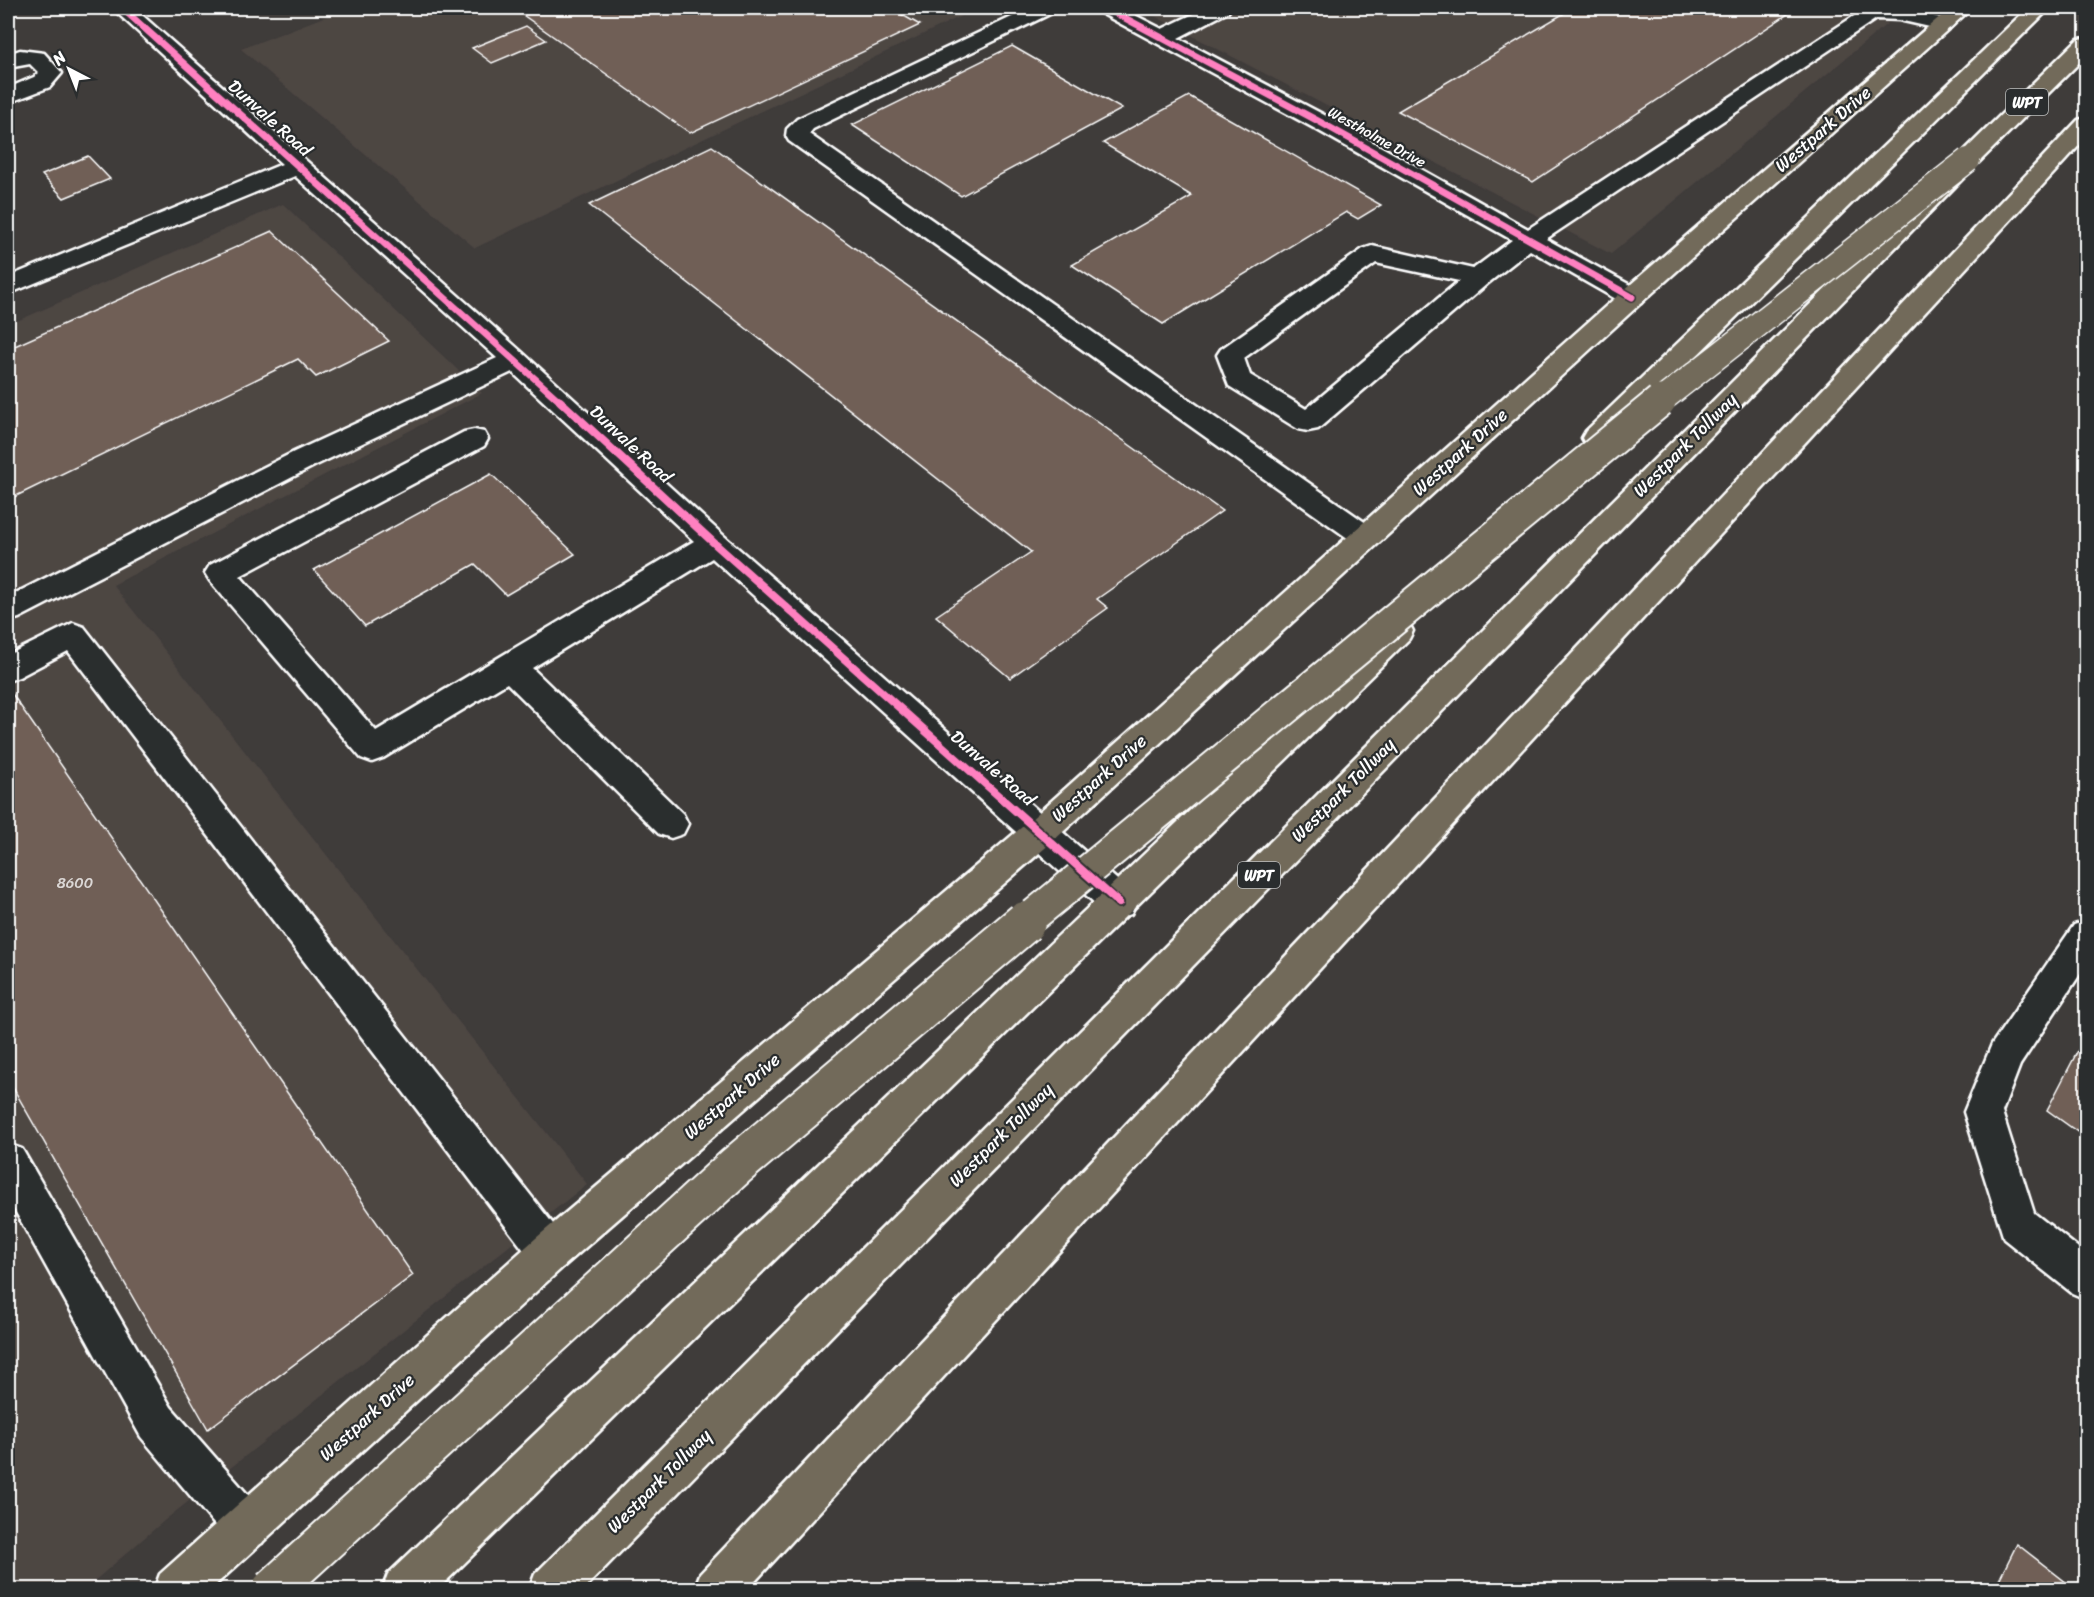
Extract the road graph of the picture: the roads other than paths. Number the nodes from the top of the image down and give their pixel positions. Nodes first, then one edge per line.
1 (122, 8) edge
2 (1047, 8) edge
3 (1106, 8) edge
4 (1221, 8) edge
5 (1962, 8) edge
6 (2040, 8) edge
7 (1943, 24) junction
8 (1162, 38) junction
9 (2086, 44) edge
10 (8, 62) edge
11 (8, 96) edge
12 (2086, 125) edge
13 (1968, 160) junction
14 (298, 166) junction
15 (1529, 239) junction
16 (1478, 278) junction
17 (8, 286) edge
18 (1632, 297) junction
19 (515, 360) junction
20 (474, 439) dead end
21 (1366, 537) junction
22 (714, 543) junction
23 (8, 610) edge
24 (510, 666) junction
25 (8, 669) edge
26 (670, 824) dead end
27 (1040, 832) junction
28 (1119, 903) junction
29 (2086, 936) edge
30 (8, 1162) edge
31 (550, 1252) junction
32 (2086, 1278) edge
33 (246, 1527) junction
34 (176, 1590) edge
35 (272, 1590) edge
36 (404, 1590) edge
37 (551, 1590) edge
38 (716, 1590) edge

1 - 14 street, Dunvale Road
2 - 21 street
3 - 8 street, Westholme Drive
4 - 8 street
5 - 7 main road, Westpark Drive
6 - 28 main road
7 - 15 street
7 - 18 main road, Westpark Drive
8 - 15 street, Westholme Drive
9 - 13 main road, Westpark Tollway / WPT
10 - 11 street
12 - 38 main road
13 - 35 main road, bridge
13 - 37 main road, Westpark Tollway / WPT, bridge
14 - 17 street
14 - 19 street, Dunvale Road
15 - 16 street
15 - 18 street, Westholme Drive
16 - 16 street
18 - 21 main road, Westpark Drive
19 - 22 street, Dunvale Road
19 - 23 street
20 - 24 street
21 - 27 main road, Westpark Drive
22 - 24 street
22 - 27 street, Dunvale Road
24 - 26 street
25 - 31 street
27 - 28 street, Dunvale Road
27 - 31 main road, Westpark Drive
28 - 36 main road
29 - 32 street
30 - 33 street
31 - 33 main road, Westpark Drive
33 - 34 main road, Westpark Drive

